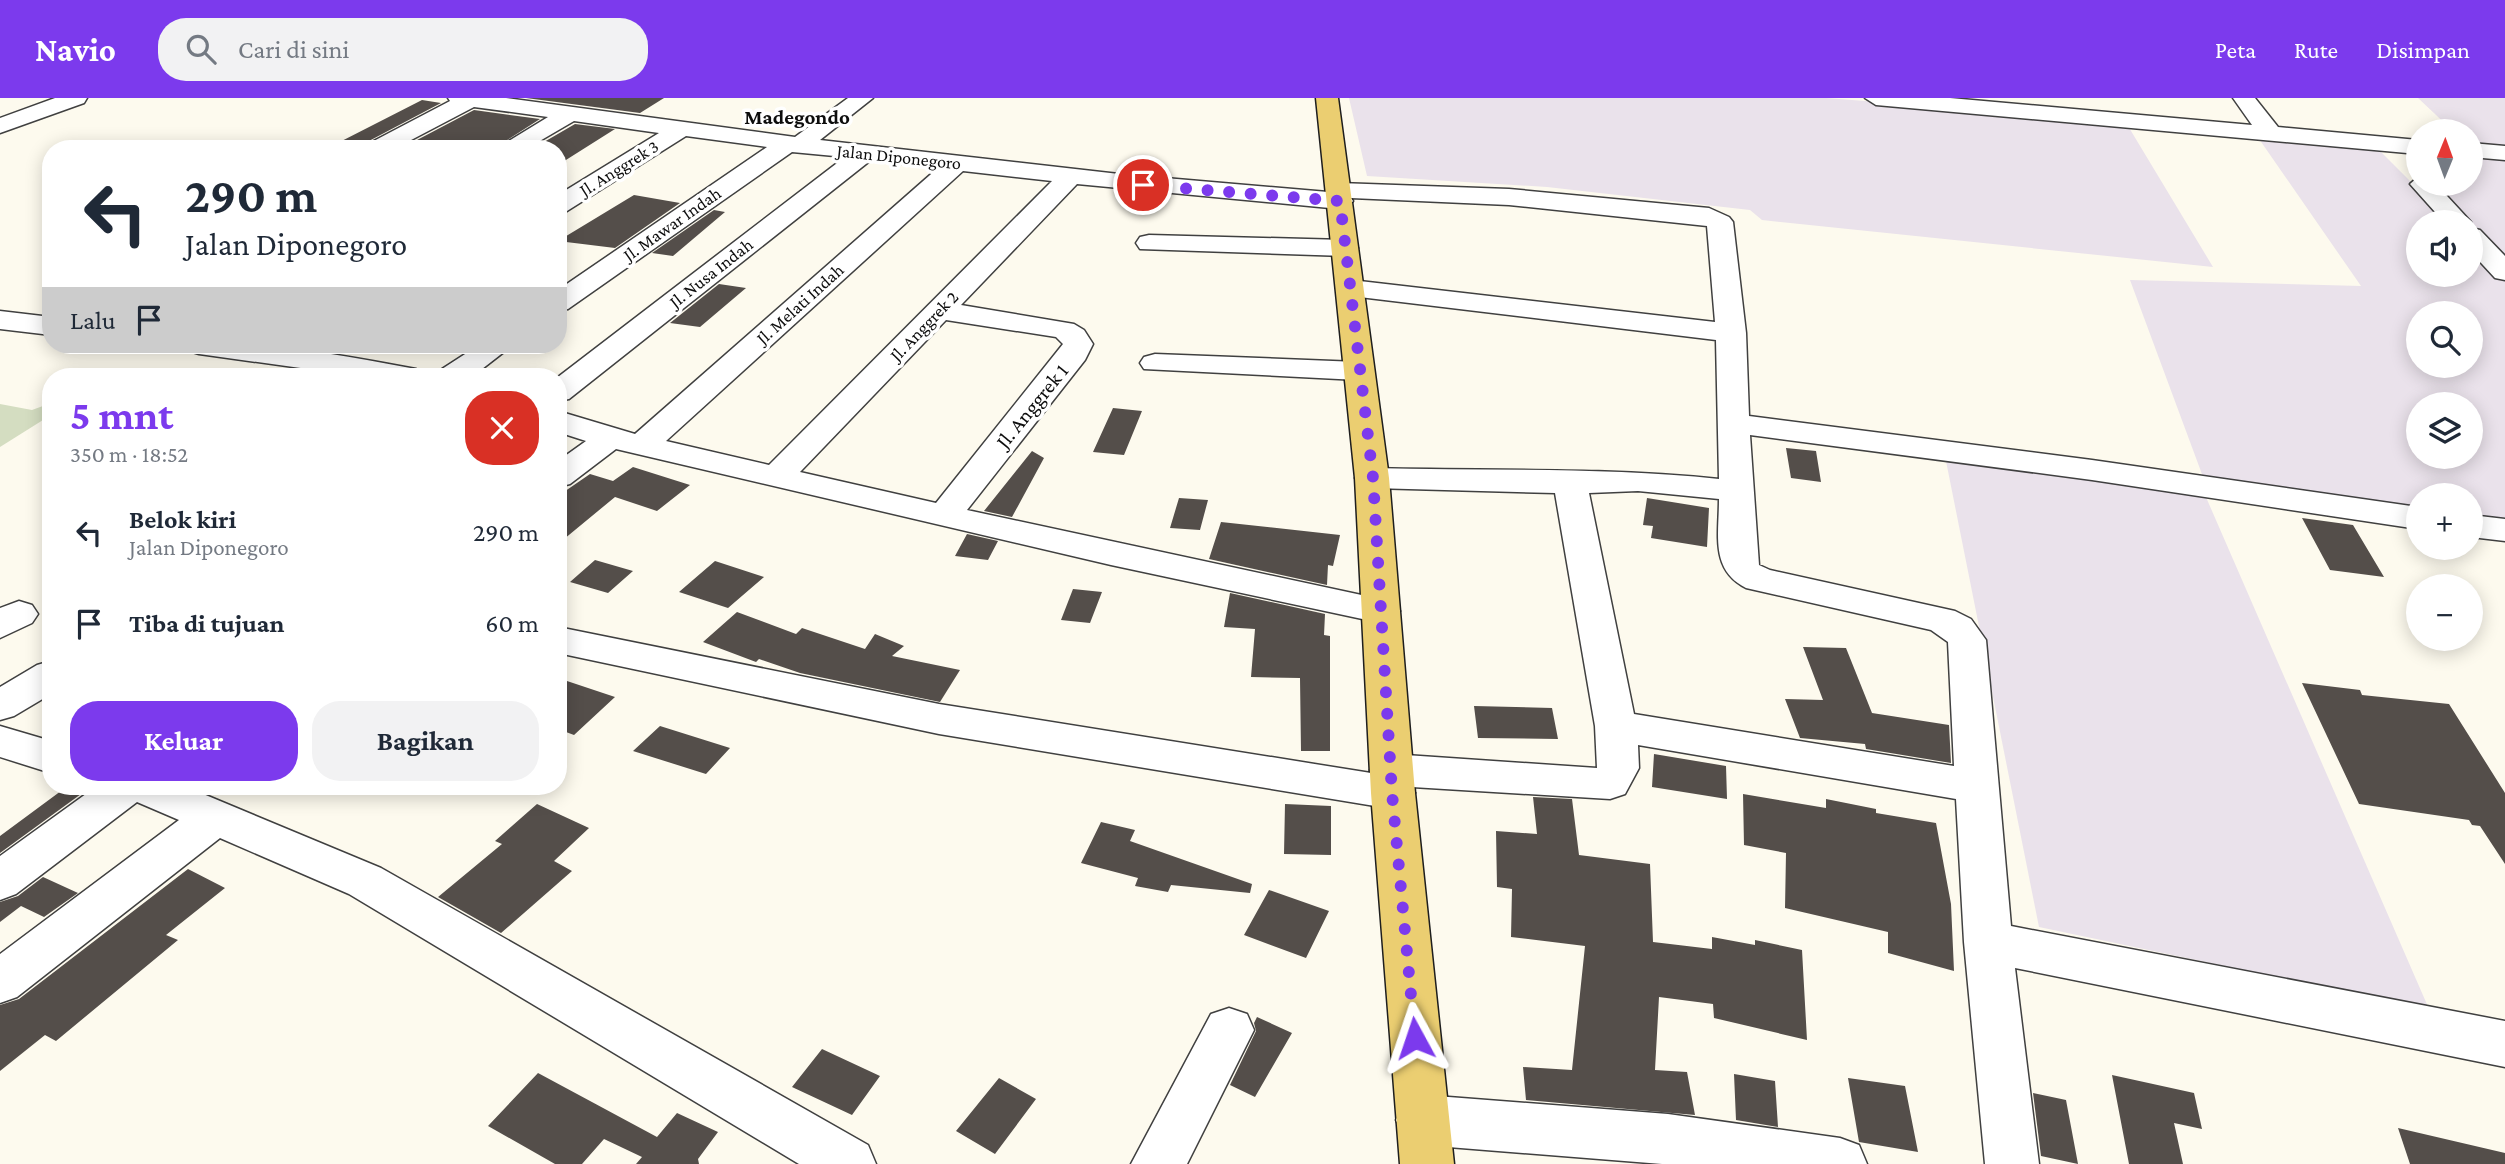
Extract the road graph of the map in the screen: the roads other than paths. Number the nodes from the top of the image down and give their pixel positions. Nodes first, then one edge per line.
1 (76, 98) edge
2 (862, 98) edge
3 (1327, 98) edge
4 (1875, 98) edge
5 (2244, 98) edge
6 (473, 99) edge
7 (13, 100) dead end
8 (530, 102) edge
9 (48, 108) junction
10 (570, 114) junction
11 (0, 126) edge
12 (680, 130) junction
13 (2270, 133) junction
14 (393, 140) edge
15 (524, 140) edge
16 (2386, 144) junction
17 (792, 145) junction
18 (2406, 146) edge
19 (2483, 151) edge
20 (2505, 153) edge
21 (864, 154) junction
22 (957, 164) junction
23 (2406, 166) edge
24 (1071, 176) junction
25 (1339, 196) junction
26 (2433, 196) edge
27 (567, 200) edge
28 (2447, 210) edge
29 (1149, 243) dead end
30 (1345, 248) junction
31 (2483, 249) edge
32 (2505, 272) edge
33 (1351, 288) junction
34 (567, 297) edge
35 (940, 310) junction
36 (0, 320) edge
37 (42, 323) edge
38 (1731, 333) junction
39 (334, 354) edge
40 (485, 354) edge
41 (1155, 363) dead end
42 (379, 368) edge
43 (465, 368) edge
44 (1358, 371) junction
45 (567, 385) edge
46 (1733, 423) junction
47 (567, 424) edge
48 (626, 441) junction
49 (567, 472) edge
50 (777, 476) junction
51 (1373, 478) junction
52 (1570, 483) junction
53 (1736, 491) junction
54 (944, 515) junction
55 (2406, 516) edge
56 (2483, 527) edge
57 (2505, 530) edge
58 (1381, 611) junction
59 (567, 642) edge
60 (42, 680) edge
61 (0, 706) edge
62 (1616, 726) junction
63 (0, 741) edge
64 (42, 754) edge
65 (1392, 781) junction
66 (1977, 786) junction
67 (128, 795) edge
68 (162, 795) edge
69 (214, 818) junction
70 (0, 881) edge
71 (1988, 942) junction
72 (0, 982) edge
73 (1229, 1030) dead end
74 (2505, 1044) edge
75 (1425, 1142) edge
76 (849, 1164) edge
77 (1158, 1164) edge
78 (1840, 1164) edge
79 (2012, 1164) edge

1 - 9 street
2 - 17 street, Jl. Mawar Indah
3 - 25 main road
4 - 13 street
5 - 13 street
6 - 8 street, Jalan Diponegoro
6 - 14 street
7 - 9 street
8 - 10 street, Jalan Diponegoro
9 - 11 street
10 - 12 street, Jalan Diponegoro
10 - 15 street
12 - 17 street, Jalan Diponegoro
12 - 27 street, Jl. Anggrek 3
13 - 16 street
16 - 18 street
16 - 23 street
17 - 21 street, Jalan Diponegoro
17 - 34 street, Jl. Mawar Indah
19 - 20 street
21 - 22 street, Jalan Diponegoro
21 - 45 street, Jl. Nusa Indah
22 - 24 street, Jalan Diponegoro
22 - 48 street, Jl. Melati Indah
24 - 25 street, Jalan Diponegoro
24 - 35 street, Jl. Anggrek 2
25 - 30 main road
25 - 38 street, Jalan Diponegoro
26 - 28 street
29 - 30 street
30 - 33 main road
31 - 32 street
33 - 38 street
33 - 44 main road
35 - 50 street, Jl. Anggrek 2
35 - 54 street, Jl. Anggrek 1
36 - 37 street
38 - 46 street
39 - 42 street
40 - 43 street
41 - 44 street
44 - 51 main road
46 - 53 street
46 - 55 street
47 - 48 street
48 - 49 street, Jl. Melati Indah
48 - 50 street
50 - 54 street
51 - 52 street
51 - 58 main road
52 - 53 street
52 - 62 street
53 - 66 street
54 - 58 street
56 - 57 street
58 - 65 main road
59 - 65 street
60 - 61 street
62 - 65 street
62 - 66 street
63 - 64 street
65 - 75 main road
66 - 71 street
67 - 70 street
68 - 69 street
69 - 72 street
69 - 76 street
71 - 74 street
71 - 79 street
73 - 77 street
75 - 78 street

